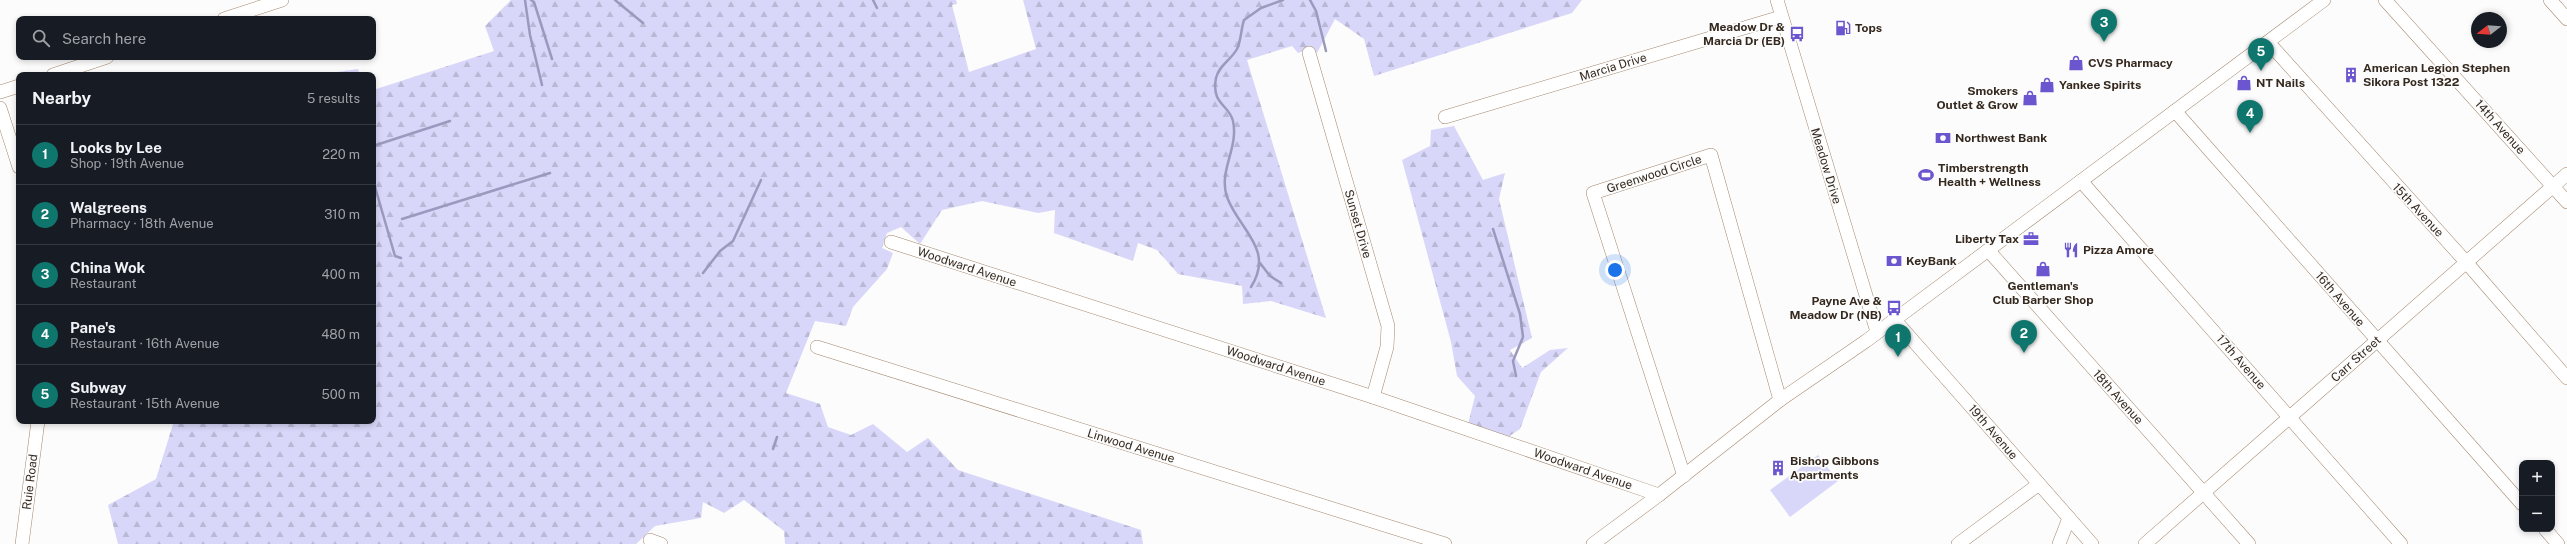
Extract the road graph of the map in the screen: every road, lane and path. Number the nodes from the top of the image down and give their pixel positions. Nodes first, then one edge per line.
1 (282, 0) edge
2 (1777, 0) edge
3 (2324, 0) edge
4 (2385, 0) edge
5 (2550, 0) edge
6 (233, 16) edge
7 (1781, 17) junction
8 (2567, 19) edge
9 (2268, 42) junction
10 (1308, 53) dead end
11 (99, 60) edge
12 (61, 72) edge
13 (16, 87) edge
14 (0, 92) edge
15 (0, 108) edge
16 (2175, 111) junction
17 (1445, 117) dead end
18 (16, 158) edge
19 (2567, 174) edge
20 (2081, 181) junction
21 (2554, 186) junction
22 (2567, 202) edge
23 (890, 242) dead end
24 (1988, 250) junction
25 (2466, 262) junction
26 (1894, 319) junction
27 (1876, 332) junction
28 (2376, 342) junction
29 (817, 347) dead end
30 (2567, 378) edge
31 (1373, 397) junction
32 (1780, 400) junction
33 (2290, 418) junction
34 (38, 424) edge
35 (1684, 476) junction
36 (2039, 484) junction
37 (2204, 492) junction
38 (1660, 495) junction
39 (2519, 501) edge
40 (2069, 518) junction
41 (2549, 532) edge
42 (2560, 541) edge
43 (22, 544) edge
44 (1445, 544) edge
45 (1593, 544) edge
46 (1958, 544) edge
47 (2059, 544) edge
48 (2092, 544) edge
49 (2146, 544) edge
50 (2249, 544) edge
51 (2401, 544) edge

1 - 6 street
2 - 7 street, Meadow Drive
3 - 9 street
4 - 21 street, 14th Avenue
5 - 8 street
7 - 17 street, Marcia Drive
7 - 27 street, Meadow Drive
9 - 16 street
9 - 25 street, 15th Avenue
10 - 31 street, Sunset Drive
11 - 12 street
13 - 14 street
15 - 18 street
16 - 20 street
16 - 28 street, 16th Avenue
19 - 21 street, Carr Street
20 - 24 street
20 - 33 street, 17th Avenue
21 - 22 street, 14th Avenue
21 - 25 street, Carr Street
23 - 31 street, Woodward Avenue
24 - 26 street
24 - 37 street, 18th Avenue
25 - 28 street, Carr Street
25 - 30 street, 15th Avenue
26 - 27 street
26 - 36 street, 19th Avenue
27 - 32 street
28 - 33 street, Carr Street
28 - 39 street, 16th Avenue
29 - 44 street, Linwood Avenue
31 - 38 street, Woodward Avenue
32 - 35 street
32 - 35 street, Greenwood Circle
33 - 37 street, Carr Street
33 - 51 street, 17th Avenue
34 - 43 street, Ruie Road
35 - 38 street
36 - 40 street, 19th Avenue
36 - 46 street
37 - 49 street, Carr Street
37 - 50 street, 18th Avenue
38 - 45 street
40 - 47 street
40 - 48 street, 19th Avenue
41 - 42 street

